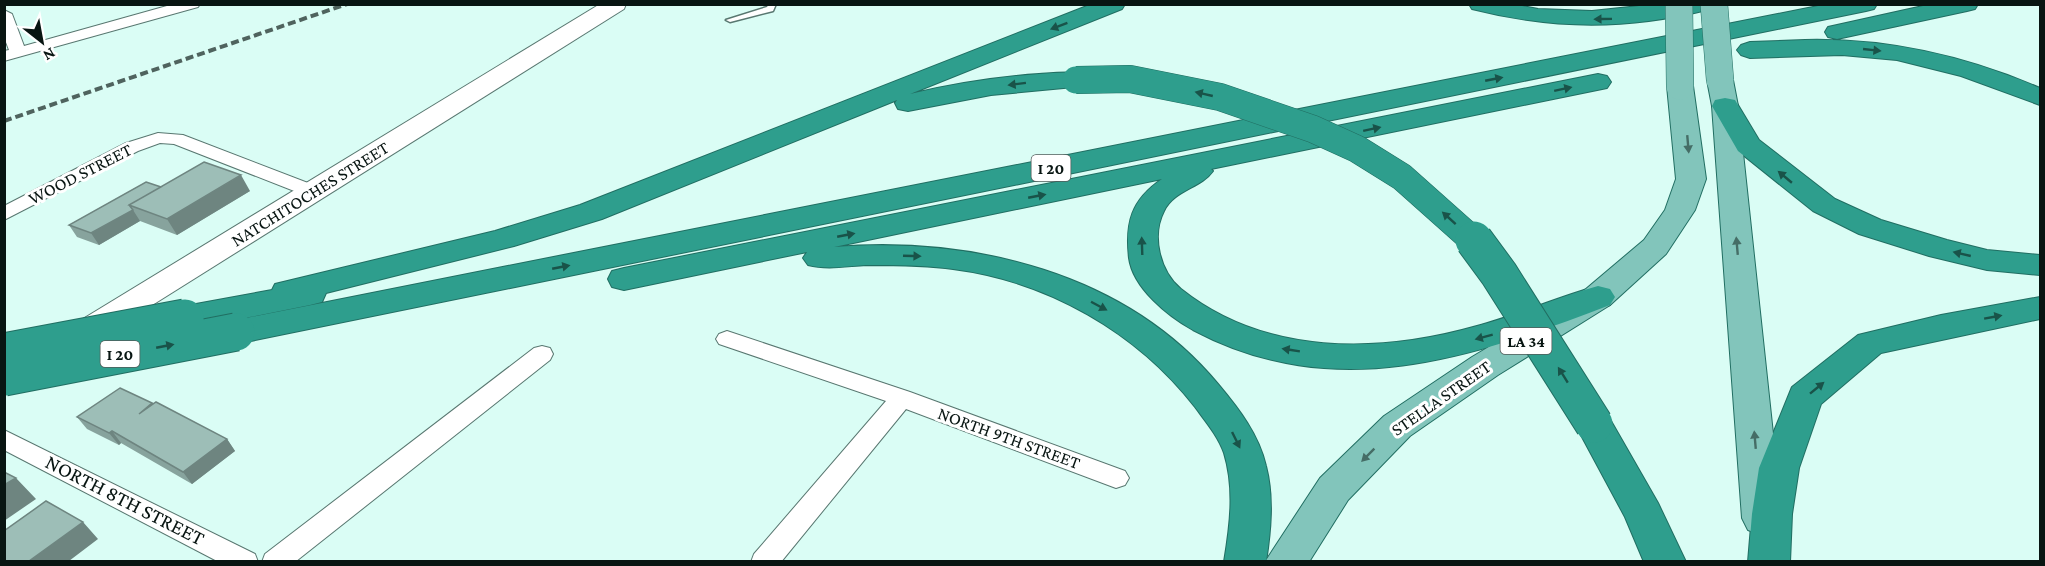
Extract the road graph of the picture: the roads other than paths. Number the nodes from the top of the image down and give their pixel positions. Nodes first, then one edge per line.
1 (193, 4) edge
2 (616, 4) edge
3 (773, 4) edge
4 (1114, 4) edge
5 (1480, 4) edge
6 (1679, 4) edge
7 (1703, 4) edge
8 (1714, 4) edge
9 (1780, 4) edge
10 (1866, 4) edge
11 (1967, 4) edge
12 (4, 14) edge
13 (730, 20) dead end
14 (1750, 50) junction
15 (11, 54) edge
16 (1722, 93) junction
17 (2040, 97) edge
18 (1289, 146) junction
19 (314, 192) junction
20 (591, 212) junction
21 (4, 214) edge
22 (2040, 265) edge
23 (624, 279) junction
24 (1598, 297) junction
25 (2040, 308) edge
26 (185, 318) junction
27 (236, 332) junction
28 (727, 339) dead end
29 (4, 352) edge
30 (542, 354) dead end
31 (4, 376) edge
32 (4, 382) edge
33 (902, 398) junction
34 (4, 439) edge
35 (1116, 478) dead end
36 (244, 561) edge
37 (275, 561) edge
38 (764, 561) edge
39 (1245, 561) edge
40 (1287, 561) edge
41 (1665, 561) edge
42 (1768, 561) edge

1 - 15 street
2 - 19 street, NATCHITOCHES STREET
3 - 13 lane
4 -> 20 highway
7 -> 5 highway
6 -> 24 main road, STELLA STREET / LA 34, bridge
8 - 16 main road, bridge
9 - 26 highway, I 20
27 -> 10 highway, I 20
11 - 14 highway
12 - 15 street
14 -> 17 highway
18 -> 14 highway
22 -> 16 highway
42 -> 16 main road
23 -> 18 highway
24 -> 18 highway
19 - 21 street, WOOD STREET
19 - 32 street, NATCHITOCHES STREET
20 - 26 highway
41 -> 20 highway, bridge
23 - 27 highway
23 -> 39 highway
24 -> 40 main road, STELLA STREET / LA 34
42 -> 25 highway
26 - 29 highway, I 20, bridge
31 -> 27 highway, I 20, bridge
28 - 33 street, NORTH 9TH STREET
30 - 37 street
33 - 35 street, NORTH 9TH STREET
33 - 38 street
34 - 36 street, NORTH 8TH STREET

